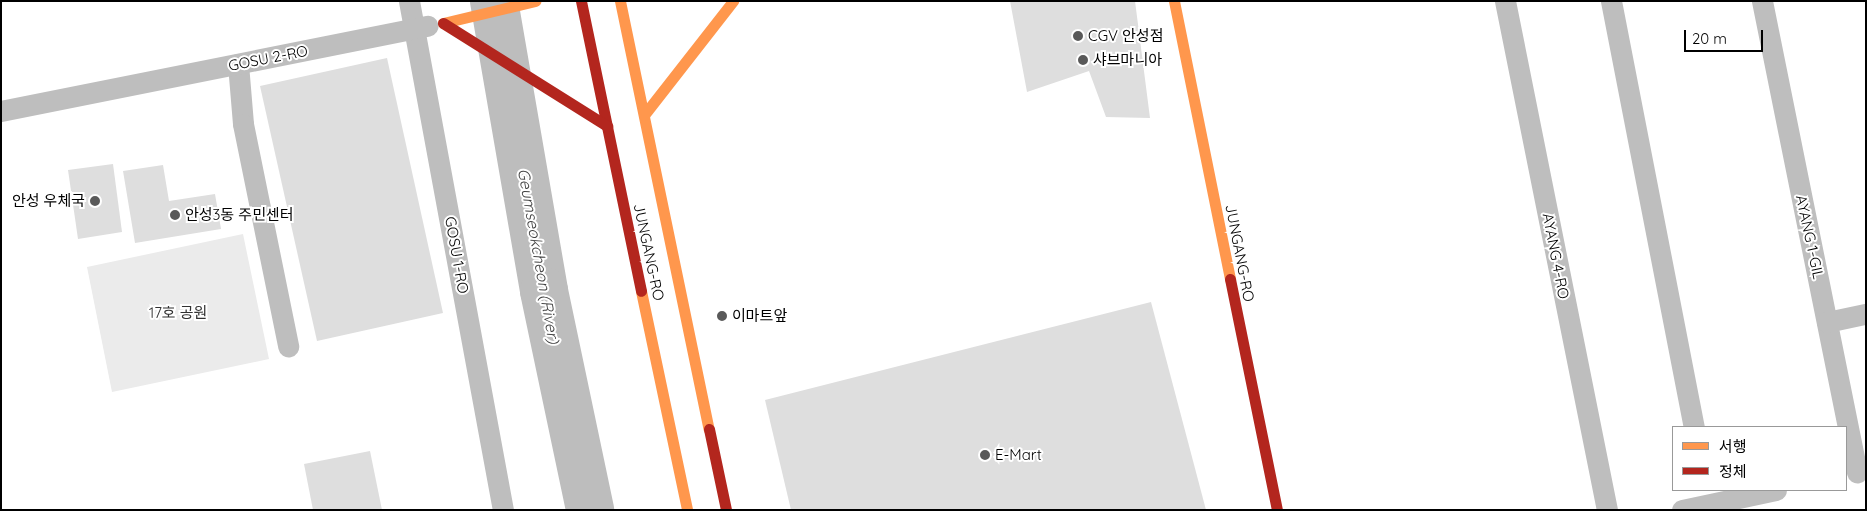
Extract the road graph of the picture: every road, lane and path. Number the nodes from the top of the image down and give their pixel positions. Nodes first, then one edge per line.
1 (409, 1) edge
2 (535, 1) edge
3 (582, 1) edge
4 (620, 1) edge
5 (733, 1) edge
6 (1174, 1) edge
7 (1505, 1) edge
8 (1611, 1) edge
9 (1762, 1) edge
10 (447, 16) junction
11 (415, 29) junction
12 (238, 64) junction
13 (1, 111) edge
14 (644, 115) junction
15 (607, 126) junction
16 (1866, 314) edge
17 (1827, 322) junction
18 (288, 346) dead end
19 (1694, 426) edge
20 (1847, 426) edge
21 (1847, 426) edge
22 (1856, 473) edge
23 (1766, 491) edge
24 (1708, 497) edge
25 (503, 510) edge
26 (687, 510) edge
27 (726, 510) edge
28 (1277, 510) edge
29 (1607, 510) edge
30 (1682, 510) edge

1 - 11 street, GOSU 1-RO
2 - 10 main road, GOSU 2-RO
3 - 15 main road, JUNGANG-RO
4 - 14 main road, JUNGANG-RO
5 - 14 main road
6 - 28 main road, JUNGANG-RO
7 - 29 street, AYANG 4-RO
8 - 19 street
9 - 17 street, AYANG 1-GIL
10 - 11 street, GOSU 2-RO
10 - 15 main road
11 - 12 street, GOSU 2-RO
11 - 25 street, GOSU 1-RO
12 - 13 street, GOSU 2-RO
12 - 18 street
14 - 27 main road, JUNGANG-RO
15 - 26 main road, JUNGANG-RO
16 - 17 street
17 - 21 street, AYANG 1-GIL
20 - 22 street, AYANG 1-GIL
23 - 24 street
24 - 30 street

